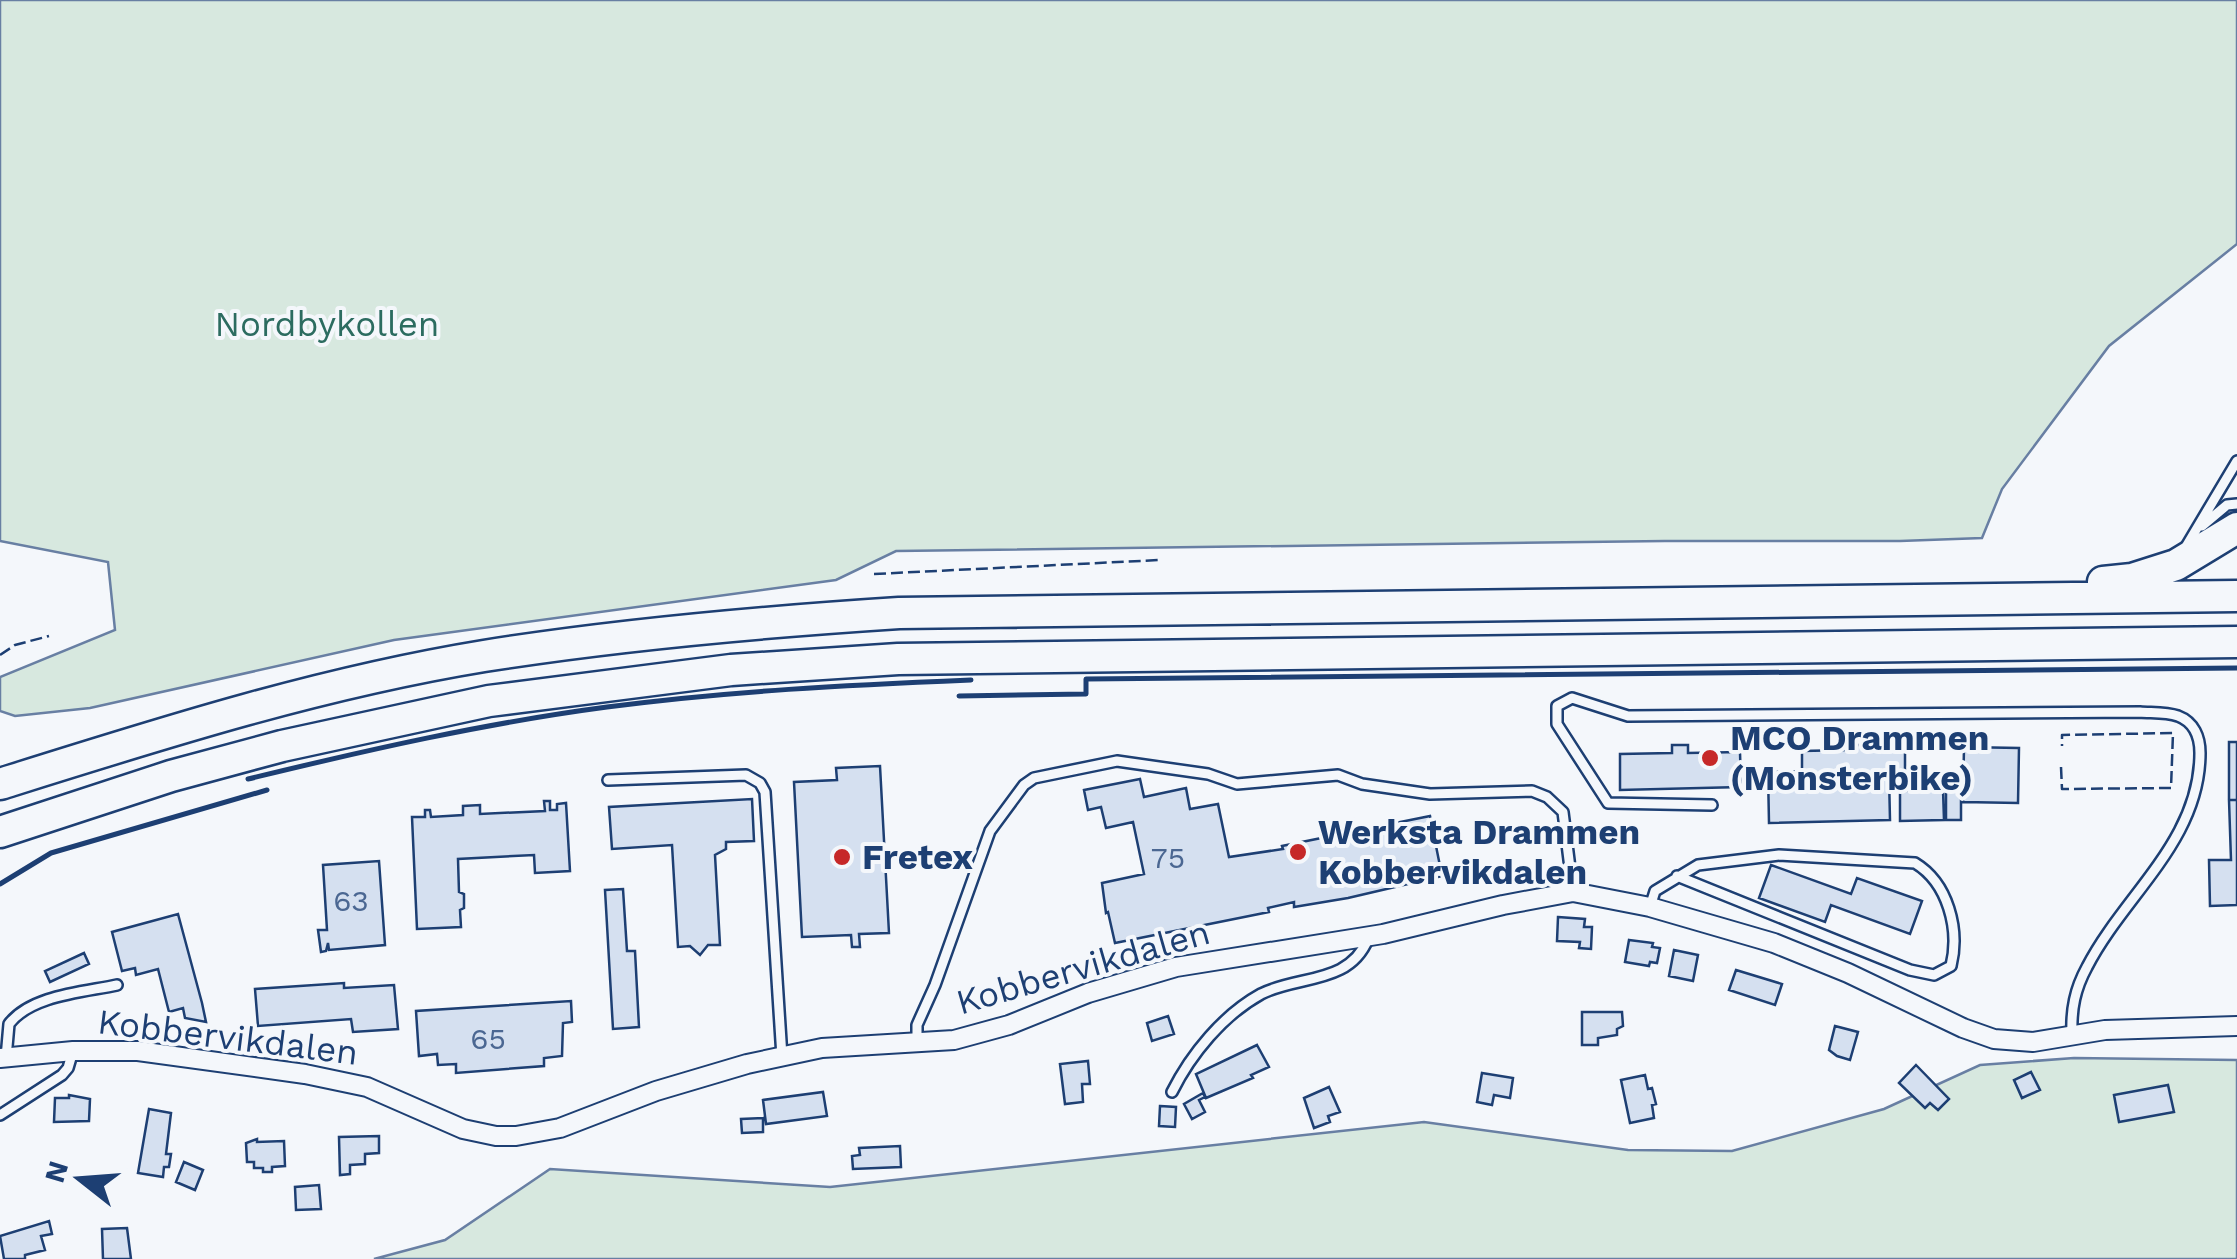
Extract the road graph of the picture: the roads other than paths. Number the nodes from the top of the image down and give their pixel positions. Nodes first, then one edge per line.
1 (2237, 462) edge
2 (2237, 504) edge
3 (2237, 528) edge
4 (2196, 531) junction
5 (2176, 565) junction
6 (2237, 596) edge
7 (1943, 600) junction
8 (2237, 642) edge
9 (608, 780) dead end
10 (0, 784) edge
11 (1712, 805) dead end
12 (0, 832) edge
13 (1678, 876) junction
14 (1572, 892) junction
15 (1650, 907) junction
16 (1369, 936) junction
17 (117, 985) dead end
18 (2237, 1026) edge
19 (2072, 1034) junction
20 (917, 1042) junction
21 (72, 1050) junction
22 (782, 1057) junction
23 (3, 1058) edge
24 (1172, 1092) dead end
25 (0, 1115) edge

1 - 4 lane
2 - 4 lane
3 - 5 highway
4 - 5 lane
5 - 7 highway
6 - 7 highway
7 - 10 highway
8 - 12 highway
9 - 22 lane
11 - 19 lane
13 - 13 lane
13 - 15 lane
14 - 15 street, Kobbervikdalen
14 - 16 street, Kobbervikdalen
14 - 20 lane
15 - 19 street, Kobbervikdalen
16 - 20 street, Kobbervikdalen
16 - 24 lane
17 - 23 lane
18 - 19 street, Kobbervikdalen
20 - 22 street, Kobbervikdalen
21 - 22 street, Kobbervikdalen
21 - 23 street, Kobbervikdalen
21 - 25 lane

